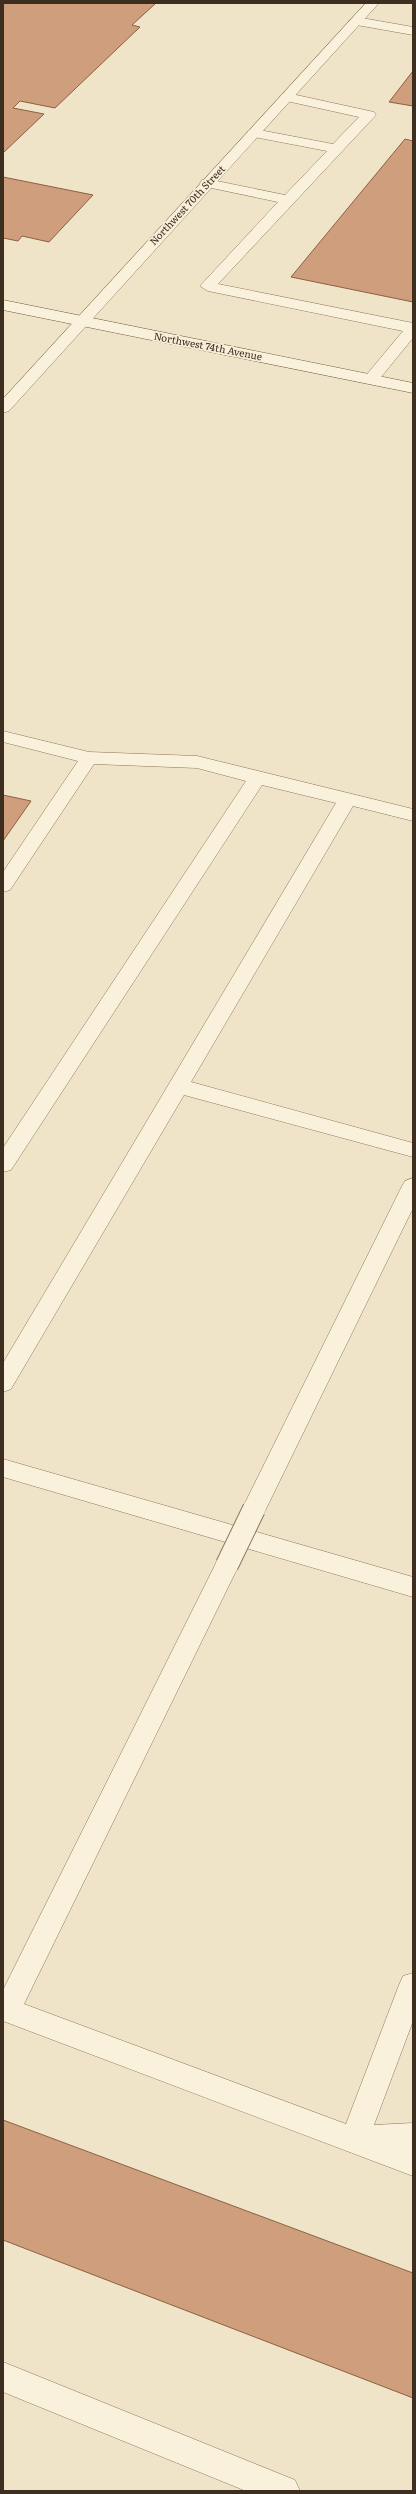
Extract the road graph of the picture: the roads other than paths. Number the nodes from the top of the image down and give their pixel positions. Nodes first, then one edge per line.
1 (373, 3) edge
2 (356, 22) junction
3 (413, 31) edge
4 (287, 97) junction
5 (254, 133) junction
6 (336, 149) junction
7 (207, 183) junction
8 (288, 200) junction
9 (3, 305) edge
10 (80, 320) junction
11 (413, 328) edge
12 (371, 379) junction
13 (413, 388) edge
14 (3, 408) edge
15 (3, 736) edge
16 (89, 758) junction
17 (257, 778) junction
18 (347, 800) junction
19 (413, 815) edge
20 (3, 886) edge
21 (178, 1086) junction
22 (413, 1150) edge
23 (3, 1165) edge
24 (413, 1186) edge
25 (3, 1384) edge
26 (3, 1468) edge
27 (413, 1587) edge
28 (413, 1985) edge
29 (5, 2010) edge
30 (413, 2136) edge
31 (354, 2140) junction
32 (413, 2163) edge
33 (3, 2377) edge
34 (284, 2491) edge

1 - 2 street, Northwest 70th Street
2 - 3 street
2 - 4 street, Northwest 70th Street
4 - 5 street, Northwest 70th Street
4 - 6 street
5 - 6 street
5 - 7 street, Northwest 70th Street
6 - 8 street
7 - 8 street
7 - 10 street, Northwest 70th Street
8 - 11 street
9 - 10 street, Northwest 74th Avenue
10 - 12 street, Northwest 74th Avenue
10 - 14 street, Northwest 70th Street
11 - 12 street
12 - 13 street, Northwest 74th Avenue
15 - 16 street
16 - 17 street
16 - 20 street
17 - 18 street
17 - 23 street
18 - 19 street
18 - 21 street
21 - 22 street
21 - 25 street
24 - 29 street, bridge
26 - 27 street
28 - 31 street
29 - 31 street
30 - 31 street
31 - 32 street
33 - 34 street

